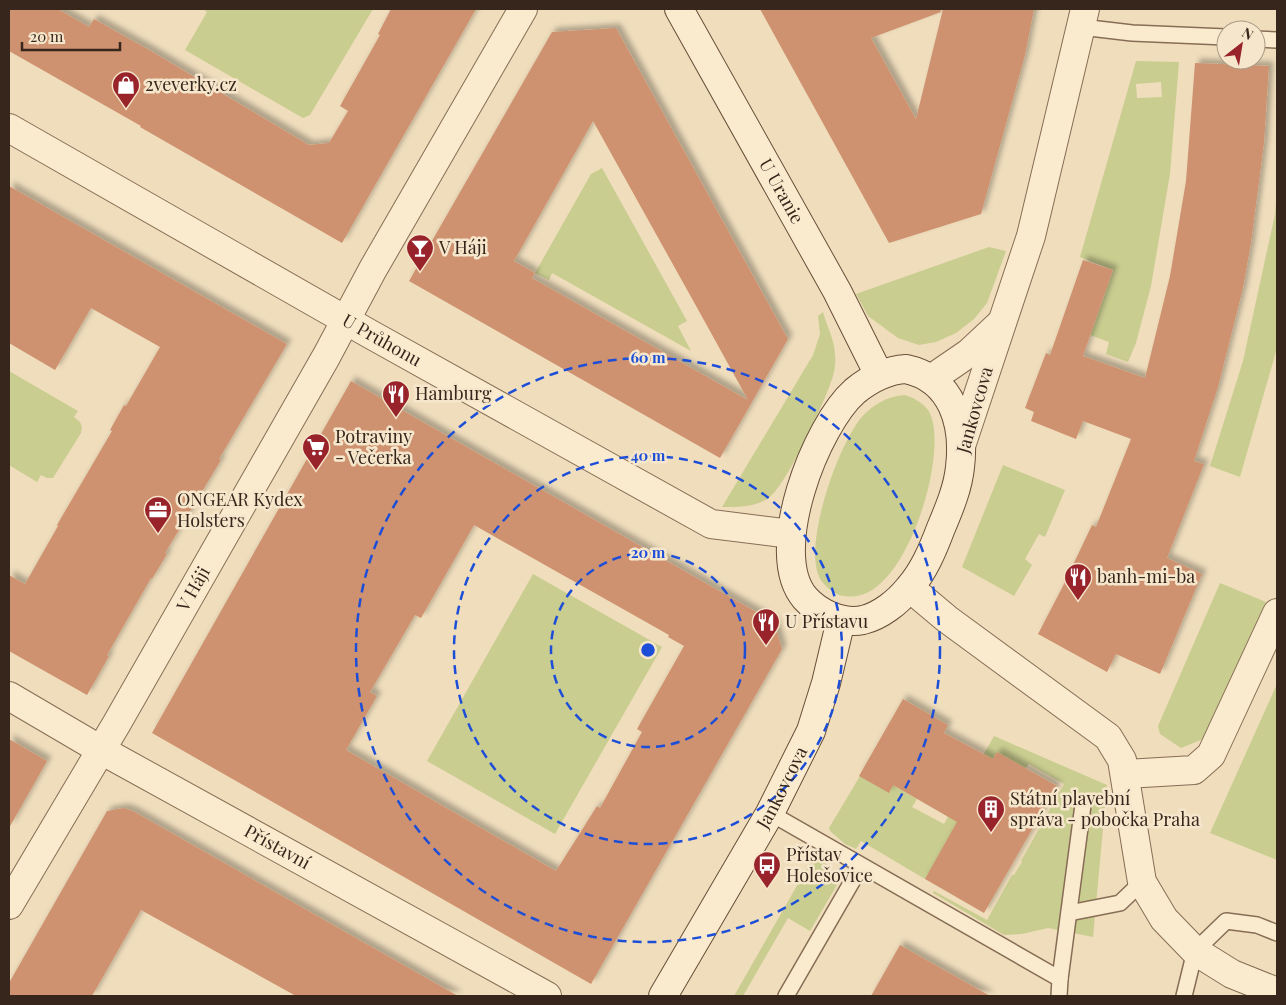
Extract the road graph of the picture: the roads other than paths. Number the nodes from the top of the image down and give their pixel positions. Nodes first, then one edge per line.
1 (524, 9) edge
2 (679, 9) edge
3 (1083, 18) edge
4 (1216, 37) edge
5 (9, 128) edge
6 (346, 320) junction
7 (1002, 323) junction
8 (879, 375) junction
9 (931, 378) junction
10 (961, 446) junction
11 (791, 534) junction
12 (910, 588) junction
13 (1277, 613) edge
14 (841, 620) junction
15 (9, 696) edge
16 (101, 750) junction
17 (1126, 774) junction
18 (1083, 805) dead end
19 (770, 813) junction
20 (861, 866) junction
21 (1142, 882) junction
22 (9, 905) edge
23 (1069, 913) junction
24 (1277, 933) edge
25 (1195, 951) junction
26 (1060, 979) junction
27 (1277, 992) edge
28 (546, 996) edge
29 (663, 996) edge
30 (786, 996) edge
31 (1059, 996) edge
32 (1184, 996) edge

1 - 6 street, V Háji
2 - 8 street, U Uranie
3 - 4 lane
3 - 7 street, Jankovcova
5 - 6 street, U Průhonu
6 - 11 street, U Průhonu
6 - 16 street, V Háji
7 - 9 street, Jankovcova
7 - 10 street, Jankovcova
8 - 9 street, Jankovcova
8 - 11 street, Jankovcova
9 - 10 street
10 - 12 street, Jankovcova
11 - 14 street, Jankovcova
12 - 14 street, Jankovcova
12 - 17 street
13 - 17 street
14 - 19 street, Jankovcova
15 - 16 street, Přístavní
16 - 22 street, V Háji
16 - 28 street, Přístavní
17 - 21 street
18 - 23 lane
19 - 20 lane
19 - 29 street, Jankovcova
20 - 26 lane
20 - 30 lane
21 - 23 lane
21 - 25 street
23 - 26 lane
24 - 25 lane
25 - 27 street
25 - 32 lane
26 - 31 lane

